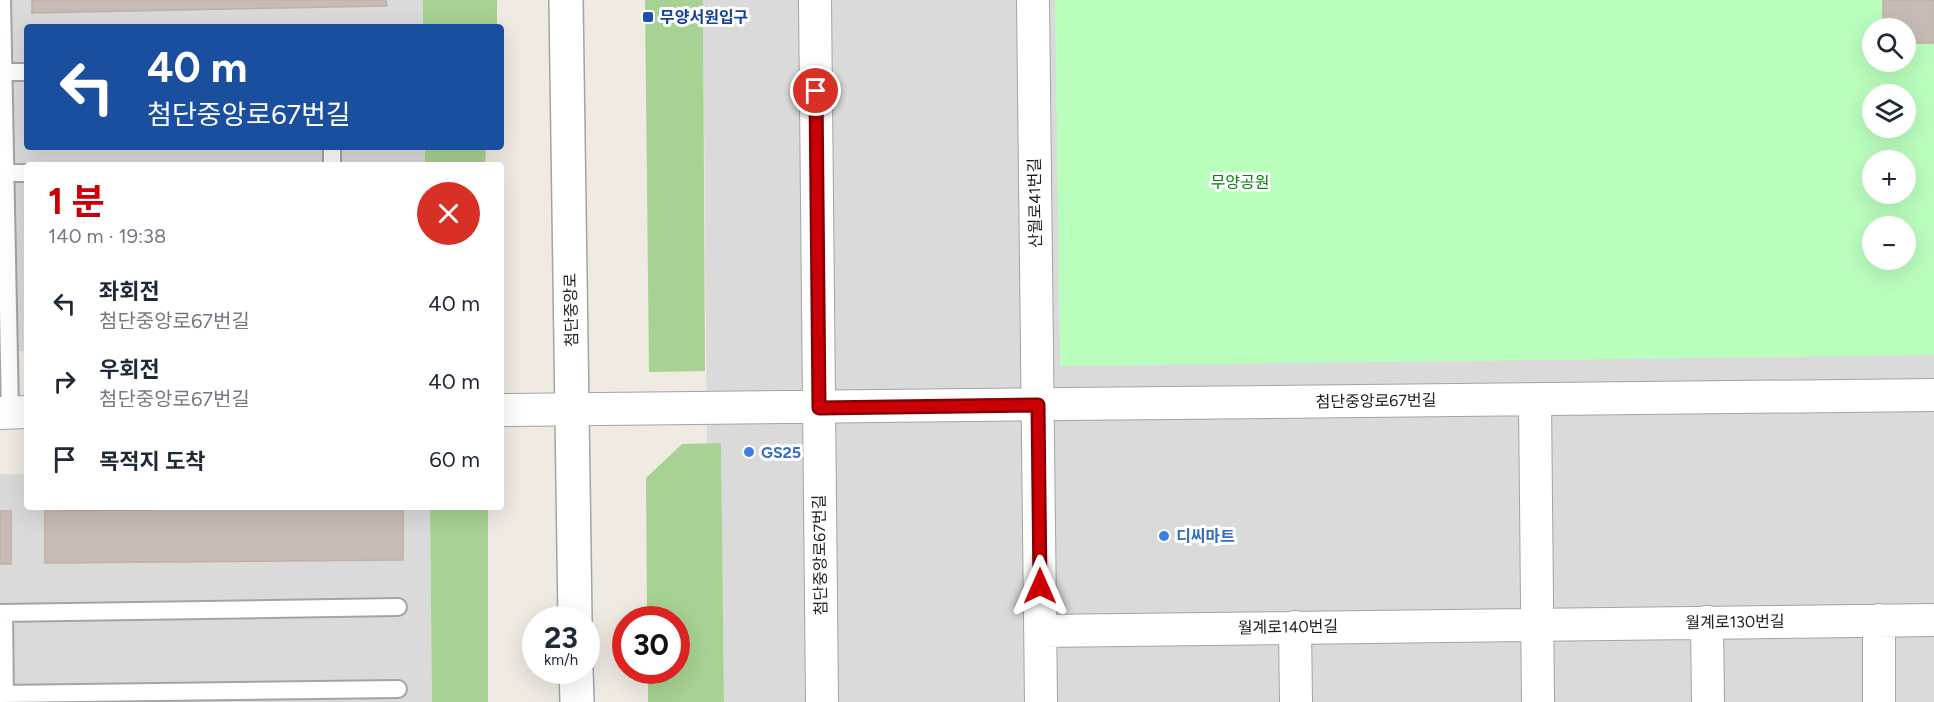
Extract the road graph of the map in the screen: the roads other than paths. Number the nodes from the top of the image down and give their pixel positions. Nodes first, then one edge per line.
1 (2, 0) edge
2 (566, 0) edge
3 (815, 0) edge
4 (1034, 0) edge
5 (2, 72) edge
6 (24, 72) edge
7 (3, 173) edge
8 (24, 173) edge
9 (1934, 395) edge
10 (1535, 400) junction
11 (1038, 405) junction
12 (819, 408) junction
13 (504, 410) edge
14 (572, 410) junction
15 (12, 412) edge
16 (575, 606) edge
17 (398, 607) dead end
18 (2, 613) edge
19 (1879, 620) junction
20 (1934, 620) edge
21 (1707, 622) junction
22 (1537, 625) junction
23 (1295, 627) junction
24 (1040, 631) junction
25 (576, 684) edge
26 (398, 689) dead end
27 (3, 697) edge
28 (577, 702) edge
29 (822, 702) edge
30 (1041, 702) edge
31 (1296, 702) edge
32 (1538, 702) edge
33 (1708, 702) edge
34 (1879, 702) edge

1 - 5 lane
2 - 14 street, 첨단중앙로
3 - 12 street, 첨단중앙로67번길
4 - 11 street, 산월로41번길
5 - 6 lane
5 - 7 lane
7 - 8 lane
7 - 15 lane
9 - 10 street, 첨단중앙로67번길
10 - 11 street, 첨단중앙로67번길
10 - 22 street
11 - 12 street, 첨단중앙로67번길
11 - 24 street, 산월로41번길
12 - 14 street, 첨단중앙로67번길
12 - 29 street, 첨단중앙로67번길
13 - 14 street, 첨단중앙로67번길
14 - 16 street, 첨단중앙로
17 - 18 lane
18 - 27 lane
19 - 20 street, 월계로130번길
19 - 21 street, 월계로130번길
19 - 34 street
21 - 22 street, 월계로130번길
21 - 33 street
22 - 23 street, 월계로140번길
22 - 32 street
23 - 24 street, 월계로140번길
23 - 31 street
24 - 30 street, 산월로41번길
25 - 28 street
26 - 27 lane

